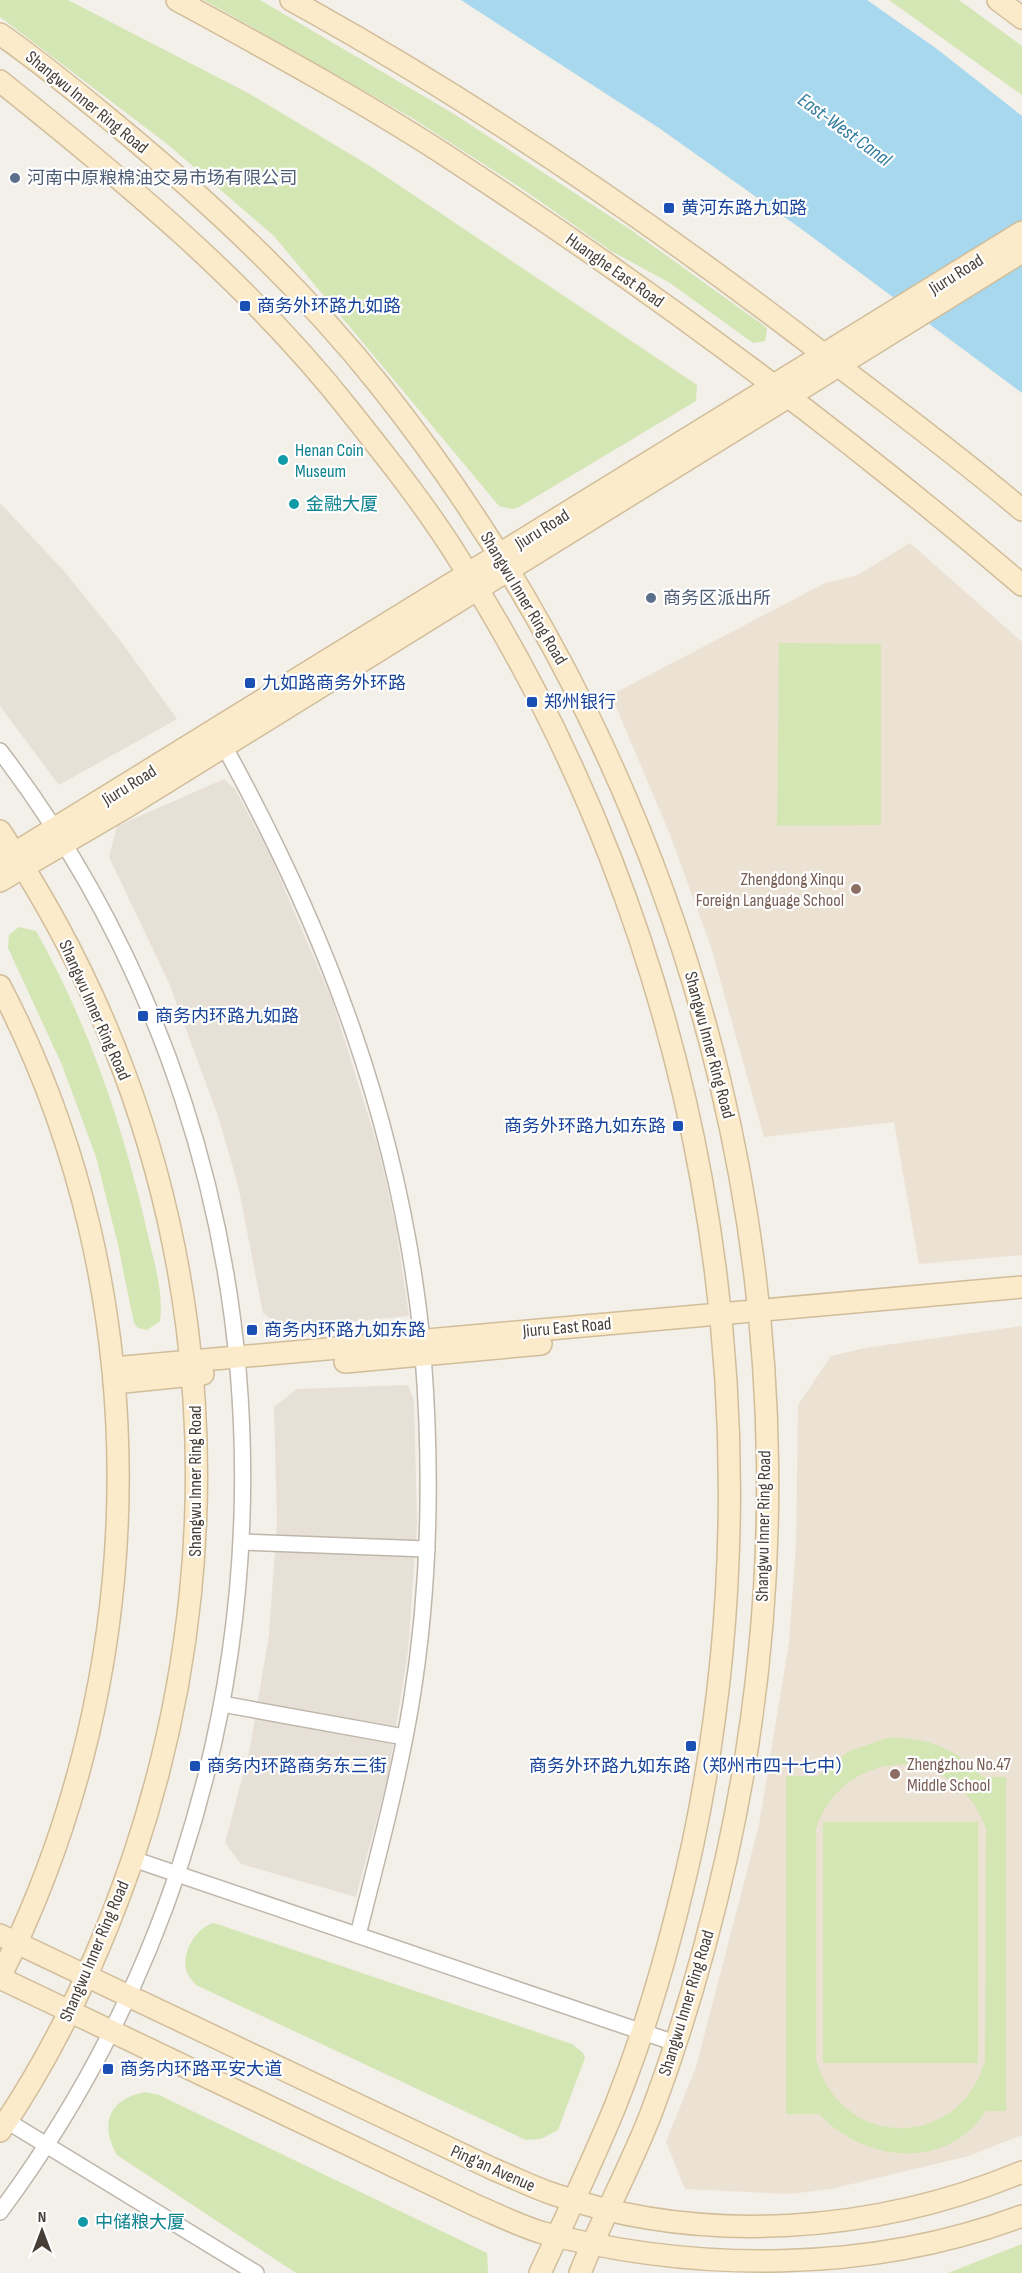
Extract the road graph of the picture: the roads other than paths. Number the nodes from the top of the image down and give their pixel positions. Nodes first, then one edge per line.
1 (177, 0) edge
2 (291, 0) edge
3 (998, 0) edge
4 (1022, 18) edge
5 (0, 34) edge
6 (0, 81) edge
7 (1022, 232) edge
8 (1022, 252) edge
9 (889, 326) junction
10 (832, 361) junction
11 (780, 392) junction
12 (1022, 510) edge
13 (505, 562) junction
14 (473, 581) junction
15 (1022, 585) edge
16 (224, 746) junction
17 (0, 751) edge
18 (0, 831) edge
19 (60, 837) junction
20 (13, 861) edge
21 (0, 881) edge
22 (0, 986) edge
23 (1022, 1287) edge
24 (1022, 1301) edge
25 (759, 1317) junction
26 (722, 1320) junction
27 (423, 1347) junction
28 (238, 1364) junction
29 (191, 1368) junction
30 (114, 1375) junction
31 (243, 1542) junction
32 (427, 1549) junction
33 (222, 1704) junction
34 (404, 1737) junction
35 (133, 1859) junction
36 (177, 1874) junction
37 (358, 1935) junction
38 (8, 1939) edge
39 (87, 1976) junction
40 (0, 1978) edge
41 (130, 1996) junction
42 (70, 2012) junction
43 (641, 2031) junction
44 (112, 2032) junction
45 (675, 2043) junction
46 (3, 2126) edge
47 (46, 2146) junction
48 (1022, 2172) edge
49 (573, 2199) junction
50 (608, 2209) junction
51 (0, 2212) edge
52 (1022, 2216) edge
53 (556, 2236) junction
54 (591, 2246) junction
55 (256, 2273) edge
56 (540, 2273) edge
57 (580, 2273) edge

1 - 11 street, Huanghe East Road
2 - 10 street
3 - 4 street
5 - 13 street, Shangwu Inner Ring Road
6 - 14 street, Shangwu Inner Ring Road
7 - 9 street, Jiuru Road
8 - 9 street, Jiuru Road
9 - 10 street, Jiuru Road
10 - 11 street, Jiuru Road
10 - 12 street
11 - 13 street, Jiuru Road
11 - 15 street, Huanghe East Road
13 - 14 street, Jiuru Road
13 - 25 street, Shangwu Inner Ring Road
14 - 16 street, Jiuru Road
14 - 19 street, Jiuru Road
14 - 26 street, Shangwu Inner Ring Road
16 - 19 street, Jiuru Road
16 - 27 street
17 - 19 street
18 - 20 street, Shangwu Inner Ring Road
19 - 20 street, Jiuru Road
19 - 28 street
20 - 21 street, Jiuru Road
20 - 29 street, Shangwu Inner Ring Road
22 - 30 street
23 - 25 street, Jiuru East Road
24 - 25 street, Jiuru East Road
25 - 26 street, Jiuru East Road
25 - 45 street, Shangwu Inner Ring Road
26 - 27 street, Jiuru East Road
26 - 43 street, Shangwu Inner Ring Road
27 - 28 street, Jiuru East Road
27 - 32 street
28 - 29 street, Jiuru East Road
28 - 31 street
29 - 30 street, Jiuru East Road
29 - 35 street, Shangwu Inner Ring Road
30 - 38 street
31 - 32 street
31 - 33 street
32 - 34 street
33 - 34 street
33 - 36 street
34 - 37 street
35 - 36 street
35 - 39 street, Shangwu Inner Ring Road
36 - 37 street
36 - 41 street
37 - 43 street
38 - 39 street, Ping'an Avenue
38 - 40 street
39 - 41 street, Ping'an Avenue
39 - 42 street, Shangwu Inner Ring Road
40 - 42 street
41 - 44 street
41 - 49 street, Ping'an Avenue
42 - 44 street
42 - 46 street, Shangwu Inner Ring Road
43 - 45 street
43 - 49 street, Shangwu Inner Ring Road
44 - 47 street
44 - 53 street
45 - 50 street, Shangwu Inner Ring Road
46 - 47 street
47 - 51 street
47 - 55 street
48 - 50 street, Ping'an Avenue
49 - 50 street, Ping'an Avenue
49 - 53 street, Shangwu Inner Ring Road
50 - 54 street, Shangwu Inner Ring Road
52 - 54 street
53 - 54 street
53 - 56 street, Shangwu Inner Ring Road
54 - 57 street, Shangwu Inner Ring Road

